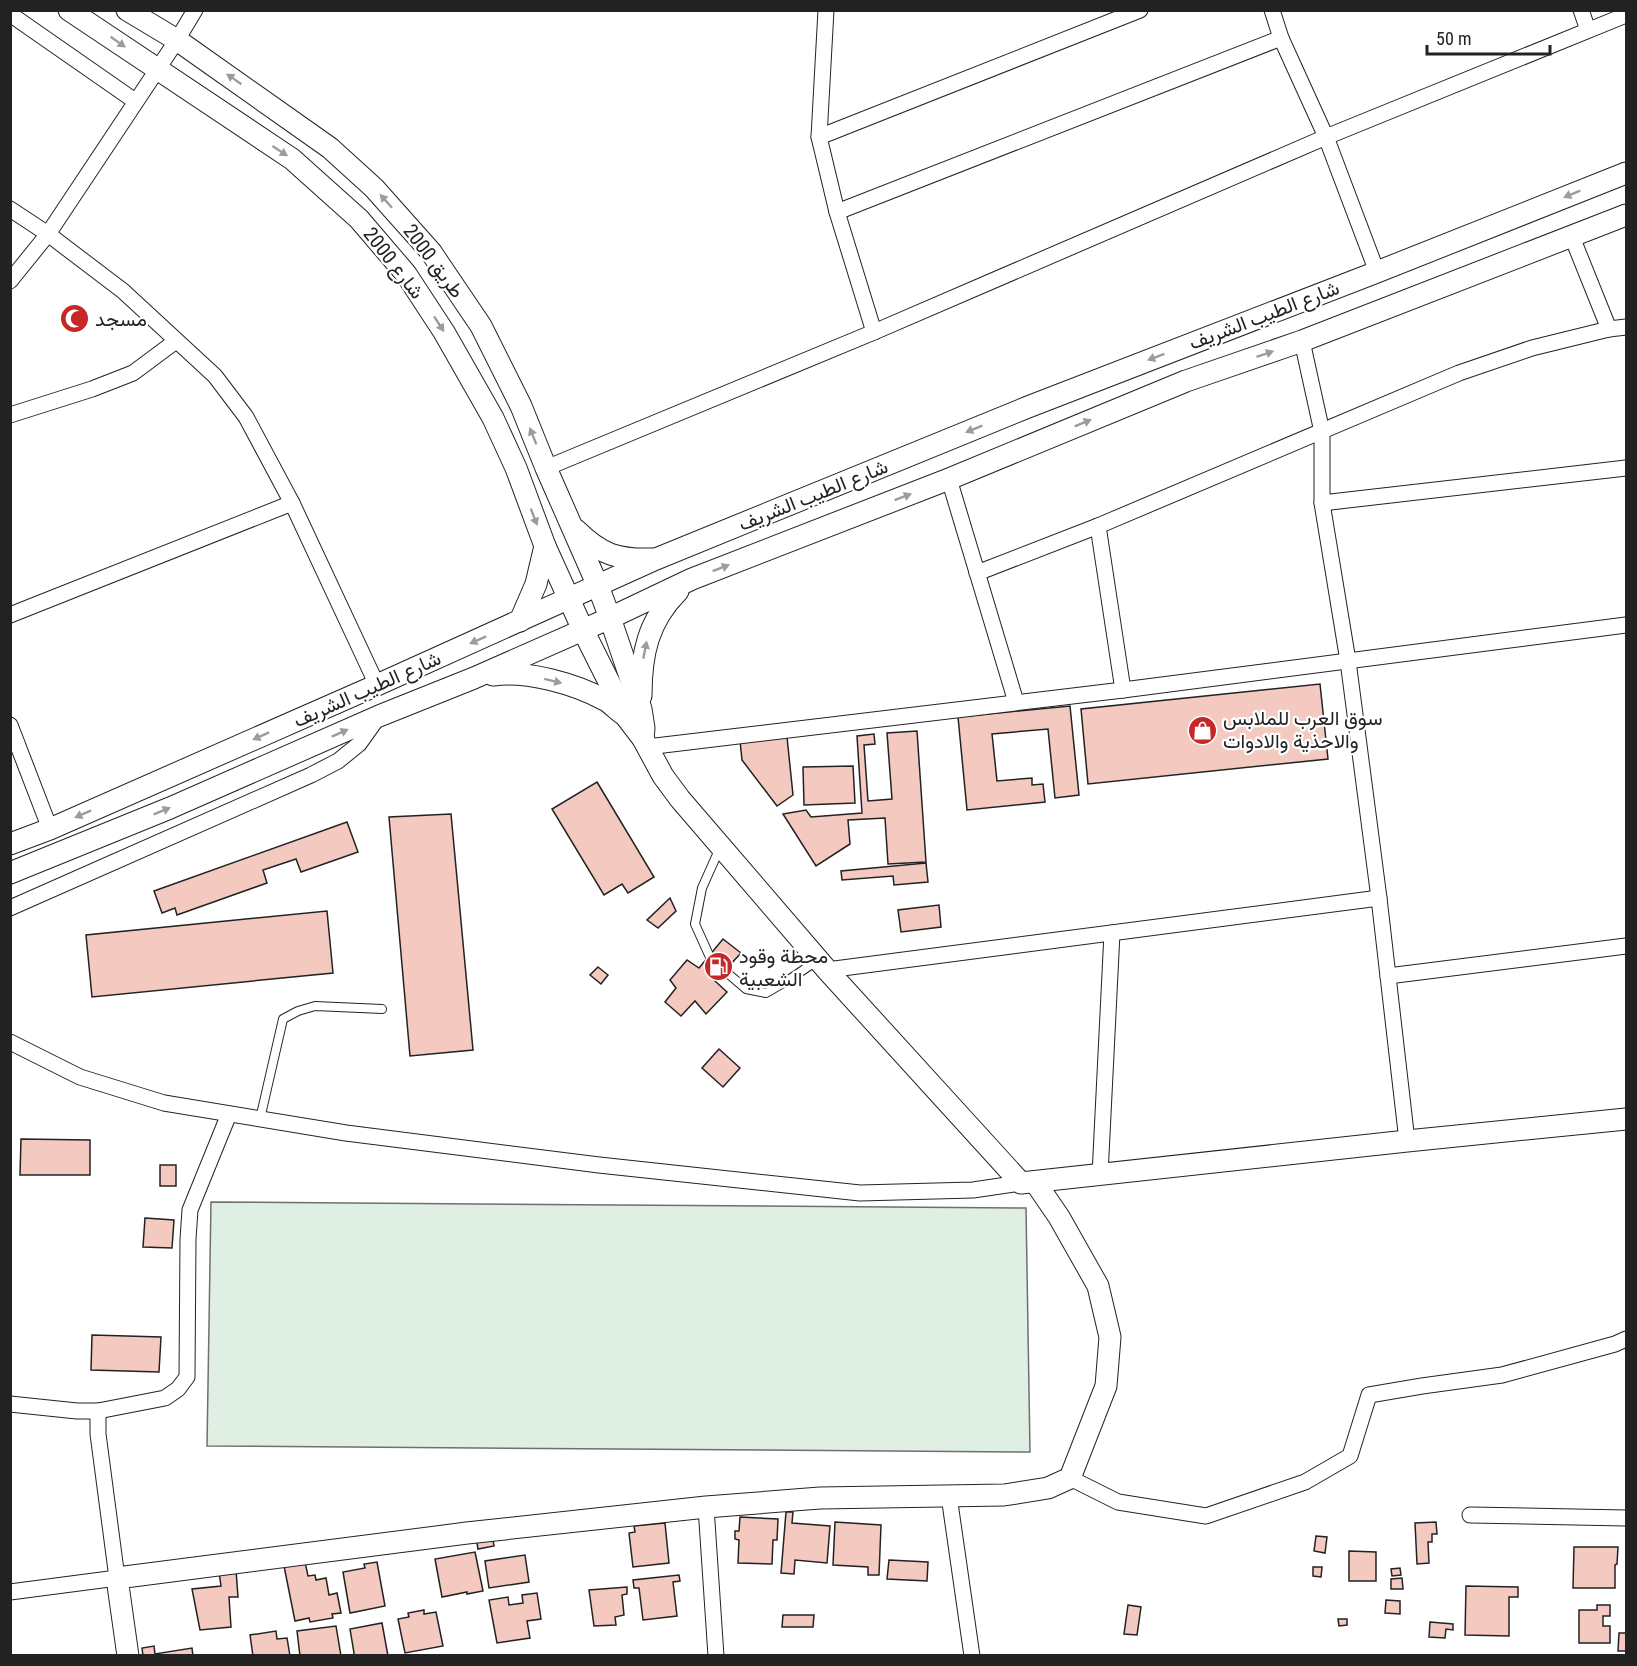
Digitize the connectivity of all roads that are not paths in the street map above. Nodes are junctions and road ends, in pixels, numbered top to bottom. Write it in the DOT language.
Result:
graph roads {
  1 [pos="69,10"];
  2 [pos="195,10"];
  3 [pos="826,10"];
  4 [pos="1140,10"];
  5 [pos="1272,10"];
  6 [pos="1581,10"];
  7 [pos="136,13"];
  8 [pos="10,14"];
  9 [pos="1626,15"];
  10 [pos="1588,30"];
  11 [pos="1281,38"];
  12 [pos="177,40"];
  13 [pos="157,70"];
  14 [pos="135,101"];
  15 [pos="819,137"];
  16 [pos="1326,137"];
  17 [pos="1626,173"];
  18 [pos="10,209"];
  19 [pos="837,212"];
  20 [pos="1626,215"];
  21 [pos="48,234"];
  22 [pos="1572,237"];
  23 [pos="1377,272"];
  24 [pos="10,281"];
  25 [pos="1626,327"];
  26 [pos="1609,329"];
  27 [pos="874,332"];
  28 [pos="176,341"];
  29 [pos="1302,341"];
  30 [pos="10,414"];
  31 [pos="1322,432"];
  32 [pos="546,468"];
  33 [pos="1626,468"];
  34 [pos="949,479"];
  35 [pos="292,503"];
  36 [pos="1322,503"];
  37 [pos="563,506"];
  38 [pos="1098,526"];
  39 [pos="545,546"];
  40 [pos="656,559"];
  41 [pos="977,573"];
  42 [pos="692,579"];
  43 [pos="598,586"];
  44 [pos="569,598"];
  45 [pos="11,613"];
  46 [pos="610,618"];
  47 [pos="520,621"];
  48 [pos="1626,625"];
  49 [pos="583,630"];
  50 [pos="1348,661"];
  51 [pos="474,678"];
  52 [pos="377,685"];
  53 [pos="1123,690"];
  54 [pos="1016,702"];
  55 [pos="634,713"];
  56 [pos="379,716"];
  57 [pos="10,725"];
  58 [pos="645,743"];
  59 [pos="50,829"];
  60 [pos="10,844"];
  61 [pos="721,846"];
  62 [pos="10,873"];
  63 [pos="1379,898"];
  64 [pos="10,908"];
  65 [pos="1112,933"];
  66 [pos="1626,946"];
  67 [pos="709,955"];
  68 [pos="822,965"];
  69 [pos="725,971"];
  70 [pos="1388,976"];
  71 [pos="382,1009"];
  72 [pos="10,1042"];
  73 [pos="229,1114"];
  74 [pos="260,1119"];
  75 [pos="1626,1119"];
  76 [pos="1407,1141"];
  77 [pos="1100,1175"];
  78 [pos="1028,1183"];
  79 [pos="1626,1339"];
  80 [pos="10,1404"];
  81 [pos="98,1410"];
  82 [pos="1070,1478"];
  83 [pos="949,1496"];
  84 [pos="706,1507"];
  85 [pos="1470,1515"];
  86 [pos="1626,1518"];
  87 [pos="117,1578"];
  88 [pos="10,1592"];
  89 [pos="128,1656"];
  90 [pos="716,1656"];
  91 [pos="972,1656"];
  1 -- 13 [label="street, شارع 2000, one-way"];
  2 -- 12 [label="street"];
  3 -- 15 [label="street"];
  4 -- 15 [label="street"];
  5 -- 11 [label="street"];
  6 -- 10 [label="street"];
  7 -- 12 [label="street, طريق 2000"];
  8 -- 14 [label="street"];
  9 -- 10 [label="street"];
  10 -- 16 [label="street"];
  11 -- 16 [label="street"];
  11 -- 19 [label="street"];
  12 -- 13 [label="street"];
  32 -- 12 [label="street, طريق 2000, one-way"];
  13 -- 14 [label="street"];
  13 -- 39 [label="street, شارع 2000, one-way"];
  14 -- 21 [label="street"];
  15 -- 19 [label="street"];
  16 -- 23 [label="street"];
  16 -- 27 [label="street"];
  17 -- 23 [label="street, شارع الطيب الشريف, one-way"];
  18 -- 21 [label="street"];
  19 -- 27 [label="street"];
  20 -- 22 [label="street, شارع الطيب الشريف"];
  21 -- 24 [label="street"];
  21 -- 28 [label="street"];
  22 -- 26 [label="street"];
  22 -- 29 [label="street, شارع الطيب الشريف"];
  23 -- 40 [label="street, شارع الطيب الشريف, one-way"];
  25 -- 26 [label="street"];
  26 -- 31 [label="street"];
  27 -- 32 [label="street"];
  28 -- 30 [label="street"];
  28 -- 35 [label="street"];
  29 -- 31 [label="street"];
  34 -- 29 [label="street, شارع الطيب الشريف, one-way"];
  31 -- 36 [label="street"];
  31 -- 38 [label="street"];
  32 -- 37 [label="street, طريق 2000"];
  33 -- 36 [label="street"];
  34 -- 41 [label="street"];
  42 -- 34 [label="street, شارع الطيب الشريف, one-way"];
  35 -- 45 [label="street"];
  35 -- 52 [label="street"];
  36 -- 50 [label="street"];
  37 -- 40 [label="street"];
  37 -- 43 [label="street, طريق 2000"];
  38 -- 41 [label="street"];
  38 -- 53 [label="street"];
  39 -- 44 [label="street, شارع 2000"];
  39 -- 47 [label="street"];
  40 -- 43 [label="street, شارع الطيب الشريف"];
  41 -- 54 [label="street"];
  42 -- 46 [label="street, شارع الطيب الشريف"];
  55 -- 42 [label="street, one-way"];
  43 -- 44 [label="street, شارع الطيب الشريف"];
  43 -- 46 [label="street, طريق 2000"];
  44 -- 47 [label="street, شارع الطيب الشريف"];
  44 -- 49 [label="street, شارع 2000"];
  46 -- 49 [label="street, شارع الطيب الشريف"];
  46 -- 55 [label="street, طريق 2000"];
  47 -- 52 [label="street, شارع الطيب الشريف, one-way"];
  48 -- 50 [label="street"];
  49 -- 51 [label="street, شارع الطيب الشريف"];
  49 -- 55 [label="street, شارع 2000"];
  50 -- 53 [label="street"];
  50 -- 63 [label="street"];
  51 -- 55 [label="street, one-way"];
  51 -- 56 [label="street, شارع الطيب الشريف"];
  52 -- 59 [label="street, شارع الطيب الشريف, one-way"];
  53 -- 54 [label="street"];
  54 -- 58 [label="street"];
  55 -- 58 [label="street"];
  62 -- 56 [label="street, شارع الطيب الشريف, one-way"];
  56 -- 64 [label="street"];
  57 -- 59 [label="street"];
  58 -- 61 [label="street"];
  59 -- 60 [label="street, شارع الطيب الشريف"];
  61 -- 67 [label="lane"];
  61 -- 68 [label="street"];
  63 -- 65 [label="street"];
  63 -- 70 [label="street"];
  65 -- 68 [label="street"];
  65 -- 77 [label="street"];
  66 -- 70 [label="street"];
  68 -- 69 [label="lane"];
  68 -- 78 [label="street"];
  70 -- 76 [label="street"];
  71 -- 74 [label="lane"];
  72 -- 73 [label="street"];
  73 -- 74 [label="street"];
  73 -- 81 [label="street"];
  74 -- 78 [label="street"];
  75 -- 76 [label="street"];
  76 -- 77 [label="street"];
  77 -- 78 [label="street"];
  78 -- 82 [label="street"];
  79 -- 82 [label="street"];
  80 -- 81 [label="street"];
  81 -- 87 [label="street"];
  82 -- 83 [label="street"];
  83 -- 84 [label="street"];
  83 -- 91 [label="street"];
  84 -- 87 [label="street"];
  84 -- 90 [label="street"];
  85 -- 86 [label="street"];
  87 -- 88 [label="street"];
  87 -- 89 [label="street"];
}
